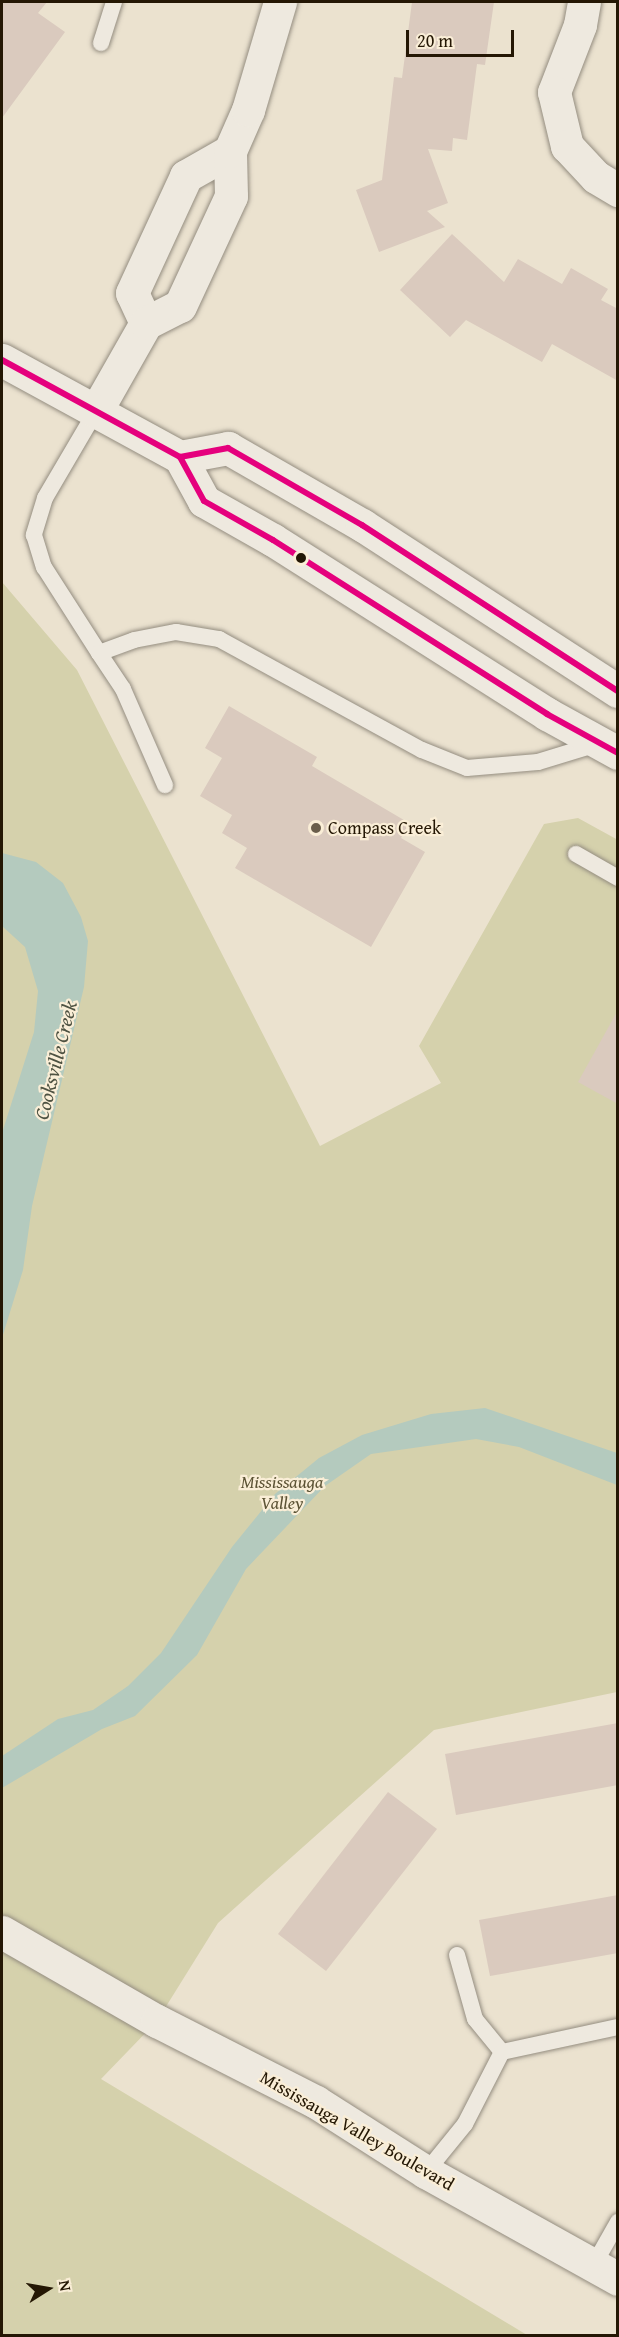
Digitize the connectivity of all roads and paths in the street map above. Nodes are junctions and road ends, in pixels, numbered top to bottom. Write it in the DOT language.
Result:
graph roads {
  1 [pos="114,2"];
  2 [pos="280,2"];
  3 [pos="584,2"];
  4 [pos="101,43"];
  5 [pos="230,151"];
  6 [pos="618,190"];
  7 [pos="146,323"];
  8 [pos="2,360"];
  9 [pos="96,411"];
  10 [pos="180,456"];
  11 [pos="99,653"];
  12 [pos="618,691"];
  13 [pos="609,748"];
  14 [pos="165,785"];
  15 [pos="576,854"];
  16 [pos="618,878"];
  17 [pos="2,1932"];
  18 [pos="457,1955"];
  19 [pos="618,2027"];
  20 [pos="502,2052"];
  21 [pos="426,2172"];
  22 [pos="618,2222"];
  23 [pos="605,2272"];
  1 -- 4 [label="lane"];
  2 -- 5 [label="street"];
  3 -- 6 [label="street"];
  5 -- 7 [label="street"];
  5 -- 7 [label="street"];
  7 -- 9 [label="street"];
  8 -- 9 [label="street"];
  9 -- 10 [label="street"];
  9 -- 11 [label="lane"];
  10 -- 12 [label="street"];
  10 -- 13 [label="street"];
  11 -- 13 [label="lane"];
  11 -- 14 [label="lane"];
  15 -- 16 [label="lane"];
  17 -- 21 [label="street, Mississauga Valley Boulevard"];
  18 -- 20 [label="lane"];
  19 -- 20 [label="lane"];
  20 -- 21 [label="lane"];
  21 -- 23 [label="street, Mississauga Valley Boulevard"];
  22 -- 23 [label="lane"];
}
